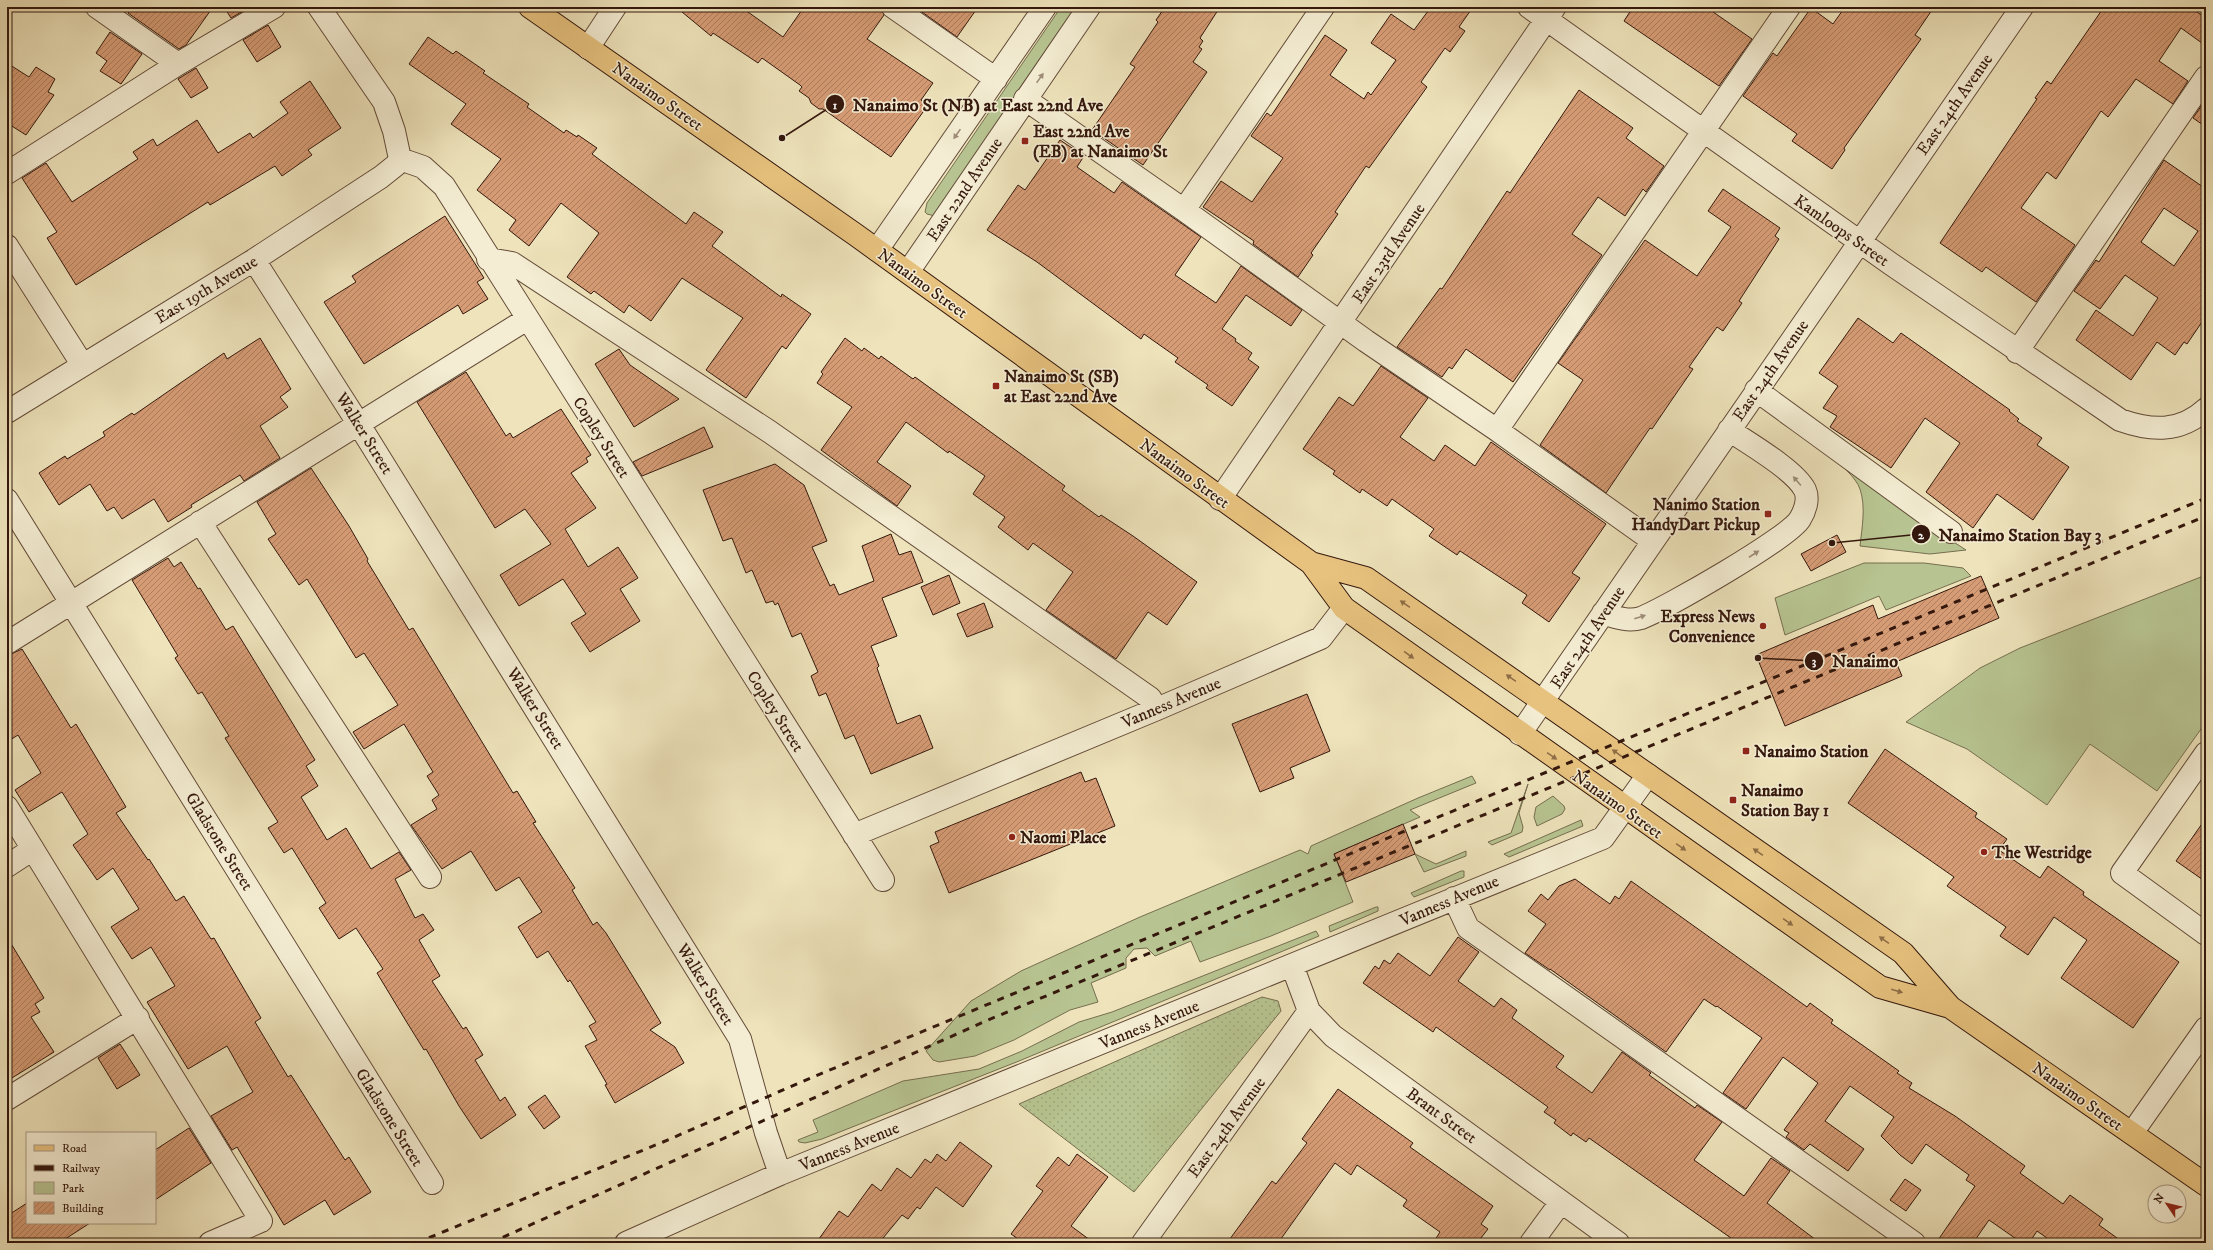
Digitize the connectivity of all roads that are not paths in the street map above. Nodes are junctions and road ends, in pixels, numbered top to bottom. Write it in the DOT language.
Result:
graph roads {
  1 [pos="97,7"];
  2 [pos="274,7"];
  3 [pos="319,7"];
  4 [pos="530,7"];
  5 [pos="615,7"];
  6 [pos="893,7"];
  7 [pos="1045,7"];
  8 [pos="1089,7"];
  9 [pos="1323,7"];
  10 [pos="1789,7"];
  11 [pos="2022,7"];
  12 [pos="1543,11"];
  13 [pos="588,48"];
  14 [pos="178,64"];
  15 [pos="2206,77"];
  16 [pos="996,79"];
  17 [pos="1025,99"];
  18 [pos="1703,132"];
  19 [pos="400,159"];
  20 [pos="7,173"];
  21 [pos="1184,210"];
  22 [pos="1859,242"];
  23 [pos="7,246"];
  24 [pos="877,250"];
  25 [pos="488,259"];
  26 [pos="254,260"];
  27 [pos="908,272"];
  28 [pos="527,319"];
  29 [pos="1341,323"];
  30 [pos="2017,352"];
  31 [pos="82,364"];
  32 [pos="1756,390"];
  33 [pos="2206,409"];
  34 [pos="7,412"];
  35 [pos="358,423"];
  36 [pos="1497,430"];
  37 [pos="1729,430"];
  38 [pos="1220,498"];
  39 [pos="7,500"];
  40 [pos="200,522"];
  41 [pos="1951,532"];
  42 [pos="1653,541"];
  43 [pos="1311,563"];
  44 [pos="72,602"];
  45 [pos="1344,608"];
  46 [pos="1603,614"];
  47 [pos="7,642"];
  48 [pos="1543,701"];
  49 [pos="1157,709"];
  50 [pos="1520,734"];
  51 [pos="2206,753"];
  52 [pos="1648,775"];
  53 [pos="7,807"];
  54 [pos="1624,808"];
  55 [pos="854,835"];
  56 [pos="33,849"];
  57 [pos="7,866"];
  58 [pos="430,877"];
  59 [pos="883,880"];
  60 [pos="1454,898"];
  61 [pos="2206,934"];
  62 [pos="1292,965"];
  63 [pos="1950,1007"];
  64 [pos="1309,1011"];
  65 [pos="138,1018"];
  66 [pos="2206,1028"];
  67 [pos="7,1099"];
  68 [pos="2132,1133"];
  69 [pos="780,1174"];
  70 [pos="432,1183"];
  71 [pos="2206,1185"];
  72 [pos="1561,1202"];
  73 [pos="210,1243"];
  74 [pos="626,1243"];
  75 [pos="1143,1243"];
  76 [pos="1531,1243"];
  77 [pos="1618,1243"];
  78 [pos="1914,1243"];
  1 -- 14 [label="street"];
  2 -- 14 [label="street"];
  3 -- 19 [label="street"];
  4 -- 13 [label="main road, Nanaimo Street"];
  5 -- 13 [label="street"];
  6 -- 16 [label="street"];
  7 -- 16 [label="street"];
  17 -- 8 [label="street, East 22nd Avenue, one-way"];
  9 -- 21 [label="street"];
  10 -- 18 [label="street"];
  11 -- 22 [label="street, East 24th Avenue"];
  12 -- 18 [label="street, Kamloops Street"];
  12 -- 29 [label="street, East 23rd Avenue"];
  13 -- 24 [label="main road, Nanaimo Street"];
  14 -- 20 [label="street"];
  15 -- 30 [label="street"];
  16 -- 24 [label="street, one-way"];
  17 -- 21 [label="street"];
  17 -- 27 [label="street, East 22nd Avenue"];
  18 -- 22 [label="street, Kamloops Street"];
  18 -- 36 [label="street"];
  19 -- 25 [label="street, Copley Street"];
  19 -- 26 [label="street, East 19th Avenue"];
  21 -- 29 [label="street"];
  22 -- 30 [label="street, Kamloops Street"];
  22 -- 32 [label="street, East 24th Avenue"];
  23 -- 31 [label="street"];
  24 -- 27 [label="main road, Nanaimo Street"];
  25 -- 28 [label="street, Copley Street"];
  25 -- 49 [label="street"];
  26 -- 31 [label="street, East 19th Avenue"];
  26 -- 35 [label="street, Walker Street"];
  27 -- 38 [label="main road, Nanaimo Street"];
  28 -- 35 [label="street"];
  28 -- 55 [label="street, Copley Street"];
  29 -- 36 [label="street"];
  29 -- 38 [label="street, East 23rd Avenue"];
  30 -- 33 [label="street, Kamloops Street"];
  31 -- 34 [label="street, East 19th Avenue"];
  32 -- 37 [label="street, East 24th Avenue"];
  32 -- 41 [label="street"];
  35 -- 40 [label="street"];
  35 -- 69 [label="street, Walker Street"];
  36 -- 42 [label="street"];
  37 -- 42 [label="street, East 24th Avenue"];
  46 -- 37 [label="street, one-way"];
  38 -- 43 [label="main road, Nanaimo Street"];
  39 -- 44 [label="street, Gladstone Street"];
  40 -- 44 [label="street"];
  40 -- 58 [label="street"];
  42 -- 46 [label="street, East 24th Avenue"];
  43 -- 45 [label="main road, Nanaimo Street"];
  48 -- 43 [label="main road, Nanaimo Street, one-way"];
  44 -- 47 [label="street"];
  44 -- 70 [label="street, Gladstone Street"];
  45 -- 49 [label="street, Vanness Avenue"];
  45 -- 50 [label="main road, Nanaimo Street, one-way"];
  46 -- 48 [label="street, East 24th Avenue"];
  48 -- 50 [label="street, East 24th Avenue"];
  52 -- 48 [label="main road, Nanaimo Street, one-way"];
  49 -- 55 [label="street, Vanness Avenue"];
  50 -- 54 [label="main road, Nanaimo Street, one-way"];
  51 -- 61 [label="street"];
  52 -- 54 [label="street, Vanness Avenue"];
  63 -- 52 [label="main road, Nanaimo Street, one-way"];
  53 -- 56 [label="street"];
  54 -- 60 [label="street, Vanness Avenue"];
  54 -- 63 [label="main road, Nanaimo Street, one-way"];
  55 -- 59 [label="street, Copley Street"];
  56 -- 57 [label="street"];
  56 -- 65 [label="street"];
  60 -- 62 [label="street, Vanness Avenue"];
  60 -- 78 [label="street"];
  62 -- 64 [label="street, Brant Street"];
  62 -- 69 [label="street, Vanness Avenue"];
  63 -- 68 [label="main road, Nanaimo Street"];
  64 -- 72 [label="street, Brant Street"];
  64 -- 75 [label="street, East 24th Avenue"];
  65 -- 67 [label="street"];
  65 -- 73 [label="street"];
  66 -- 68 [label="street"];
  68 -- 71 [label="main road, Nanaimo Street"];
  69 -- 74 [label="street, Vanness Avenue"];
  72 -- 76 [label="street"];
  72 -- 77 [label="street, Brant Street"];
}
